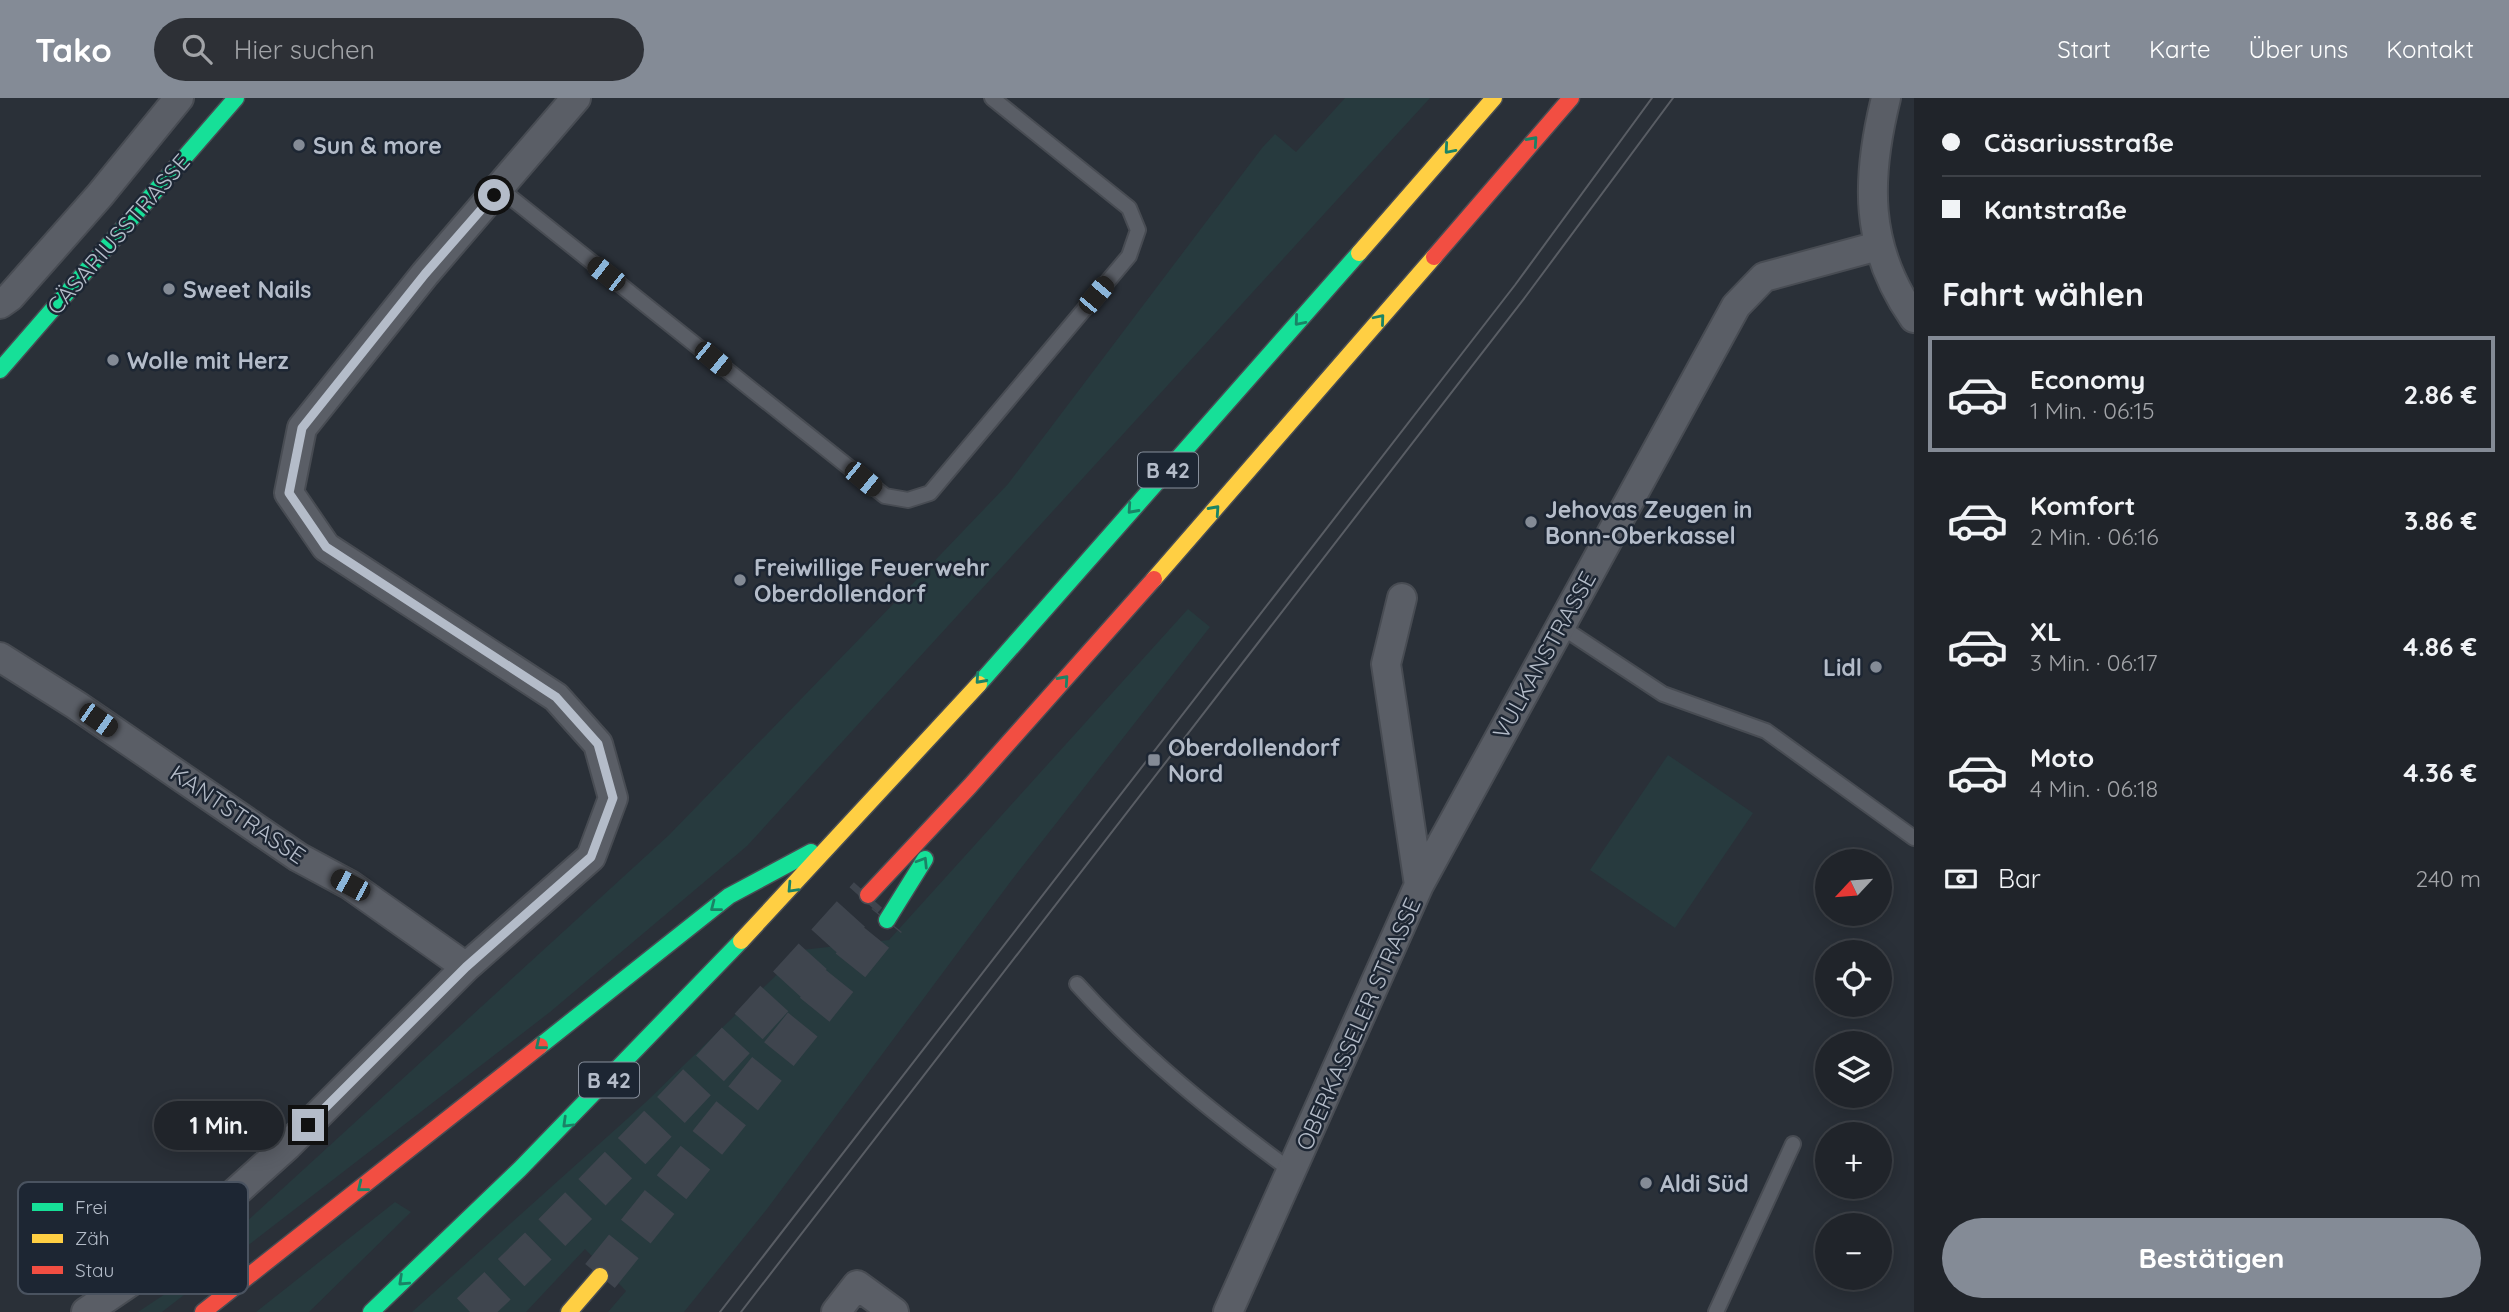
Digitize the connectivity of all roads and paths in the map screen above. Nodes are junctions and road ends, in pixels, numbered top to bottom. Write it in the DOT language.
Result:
graph roads {
  1 [pos="179,98"];
  2 [pos="236,98"];
  3 [pos="576,98"];
  4 [pos="992,98"];
  5 [pos="1494,98"];
  6 [pos="1571,98"];
  7 [pos="1886,98"];
  8 [pos="499,188"];
  9 [pos="1878,246"];
  10 [pos="0,303"];
  11 [pos="1914,318"];
  12 [pos="0,370"];
  13 [pos="1402,598"];
  14 [pos="1560,626"];
  15 [pos="0,657"];
  16 [pos="970,786"];
  17 [pos="838,837"];
  18 [pos="1914,838"];
  19 [pos="1419,885"];
  20 [pos="869,895"];
  21 [pos="887,919"];
  22 [pos="466,967"];
  23 [pos="1077,984"];
  24 [pos="1793,1144"];
  25 [pos="1293,1172"];
  26 [pos="247,1182"];
  27 [pos="248,1276"];
  28 [pos="600,1276"];
  29 [pos="112,1294"];
  30 [pos="226,1294"];
  31 [pos="86,1312"];
  32 [pos="203,1312"];
  33 [pos="371,1312"];
  34 [pos="569,1312"];
  35 [pos="836,1312"];
  36 [pos="894,1312"];
  37 [pos="1228,1312"];
  38 [pos="1716,1312"];
  1 -- 10 [label="street"];
  2 -- 12 [label="main road, CÄSARIUSSTRASSE"];
  3 -- 8 [label="street"];
  4 -- 8 [label="lane"];
  5 -- 17 [label="main road, B 42, one-way"];
  16 -- 6 [label="main road, B 42, one-way"];
  7 -- 9 [label="street"];
  8 -- 22 [label="street"];
  9 -- 11 [label="street"];
  9 -- 14 [label="street, VULKANSTRASSE"];
  13 -- 19 [label="street, OBERKASSELER STRASSE"];
  14 -- 18 [label="lane"];
  14 -- 19 [label="street, VULKANSTRASSE"];
  15 -- 22 [label="street, KANTSTRASSE"];
  16 -- 20 [label="main road, B 42"];
  21 -- 16 [label="main road, B 42, one-way"];
  17 -- 27 [label="main road, B 42, one-way"];
  17 -- 33 [label="main road, B 42, one-way"];
  19 -- 25 [label="street, OBERKASSELER STRASSE"];
  22 -- 26 [label="street"];
  23 -- 25 [label="lane"];
  24 -- 38 [label="lane"];
  25 -- 37 [label="street, OBERKASSELER STRASSE"];
  28 -- 34 [label="main road"];
  29 -- 31 [label="street"];
  30 -- 32 [label="main road, B 42, one-way"];
  35 -- 36 [label="street"];
}
